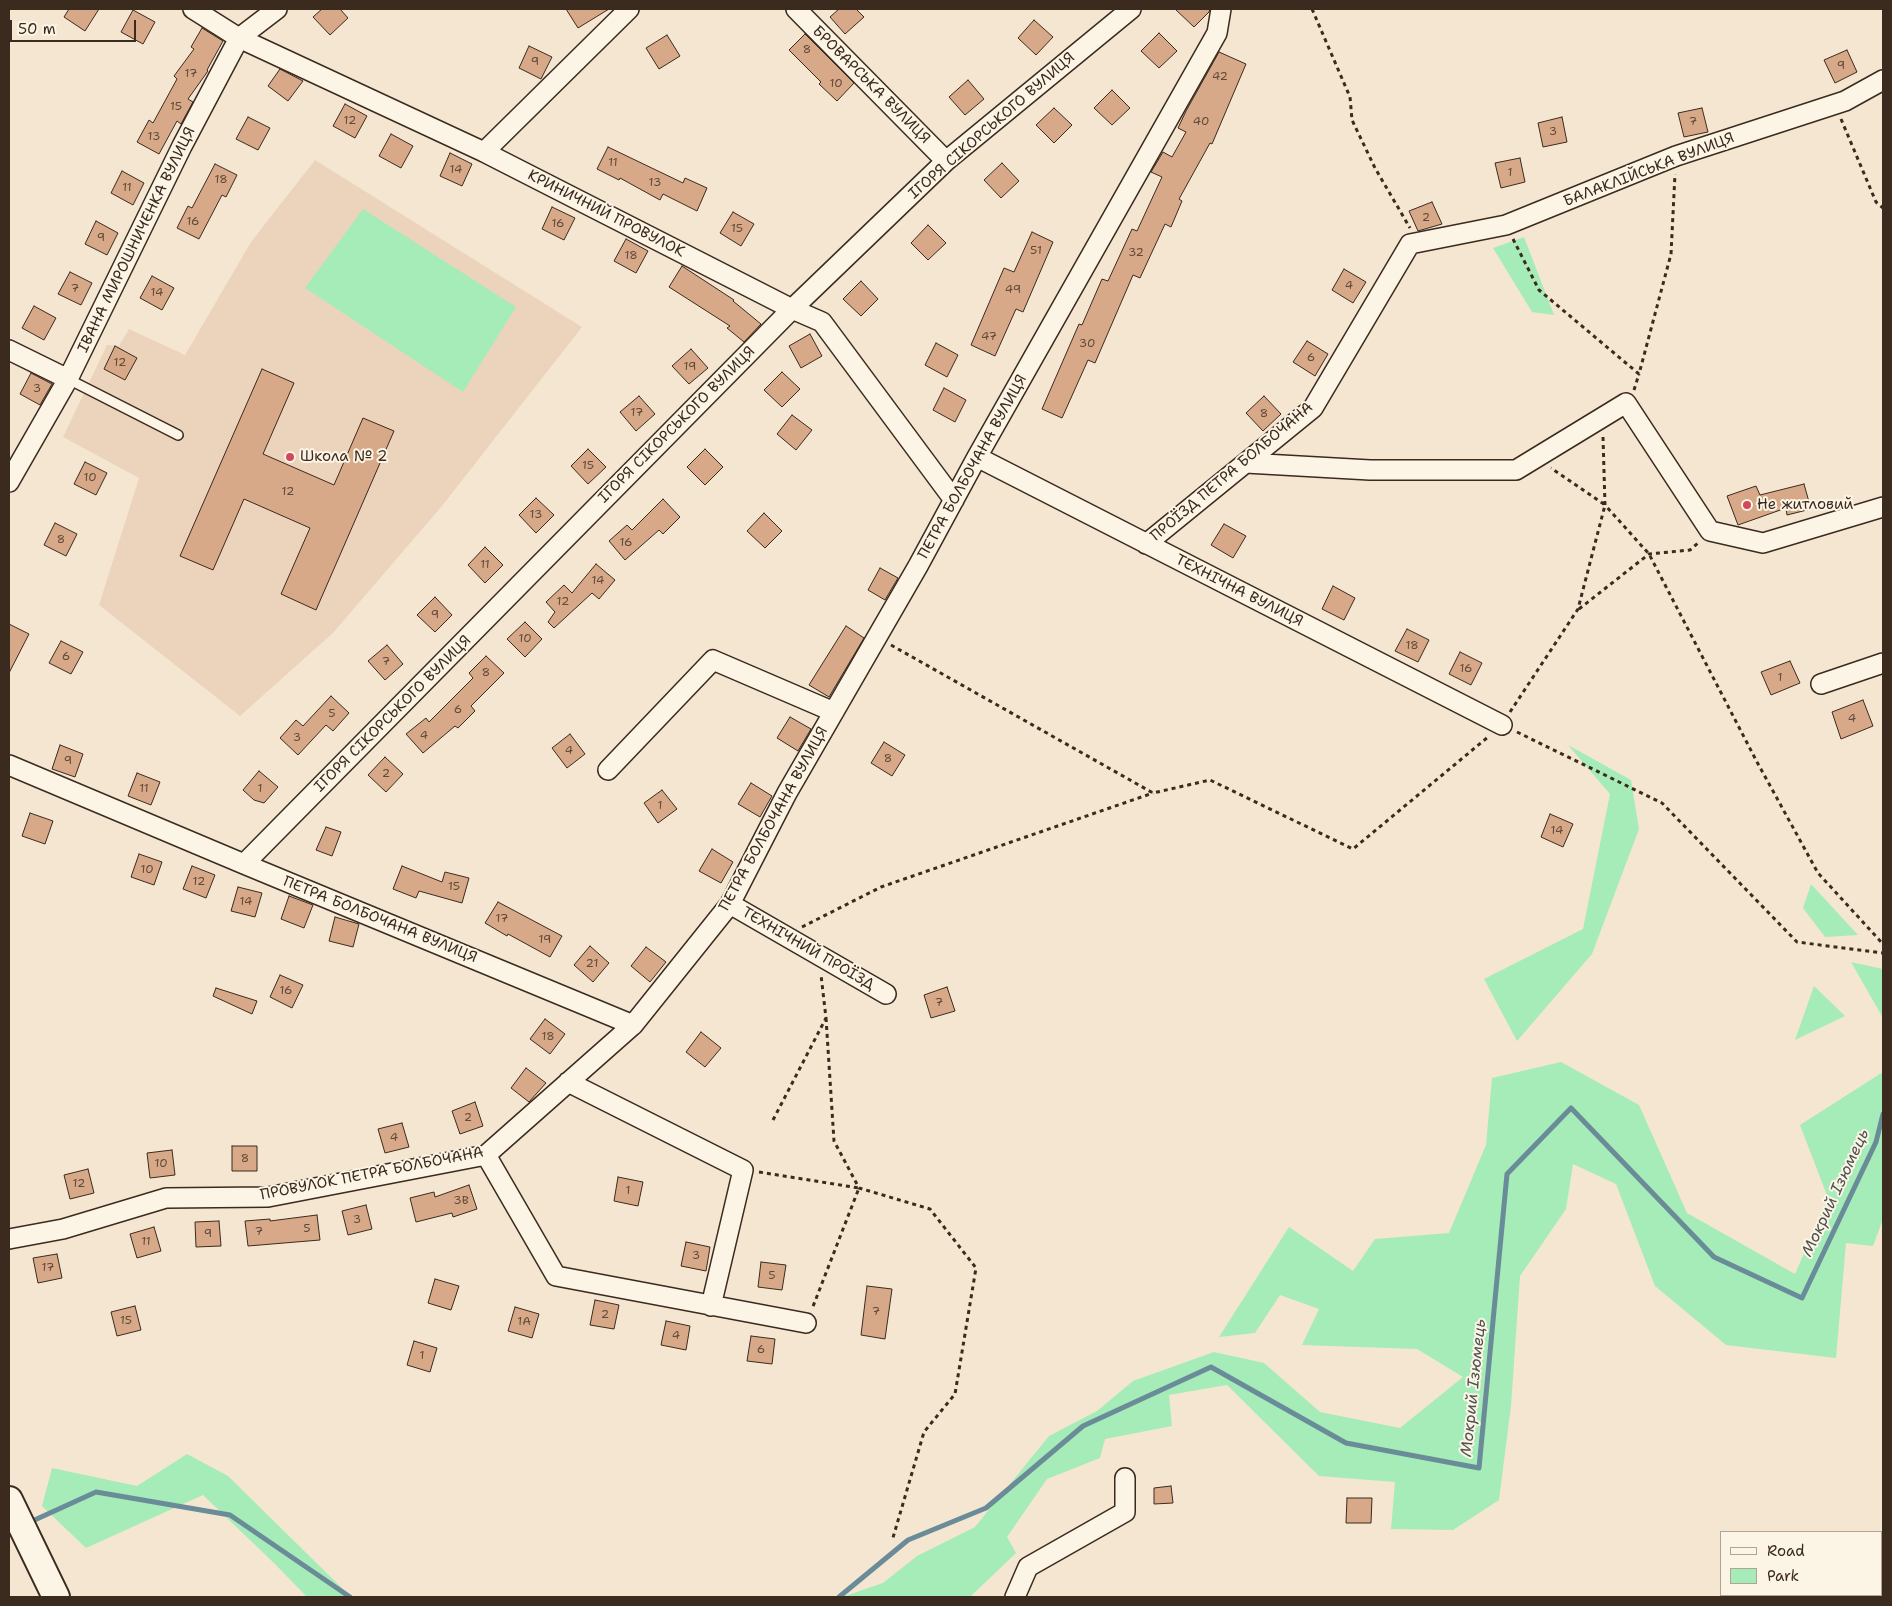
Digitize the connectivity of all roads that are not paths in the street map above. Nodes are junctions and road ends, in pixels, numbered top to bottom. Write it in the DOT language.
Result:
graph roads {
  1 [pos="193,9"];
  2 [pos="277,9"];
  3 [pos="629,9"];
  4 [pos="796,9"];
  5 [pos="1131,9"];
  6 [pos="1221,9"];
  7 [pos="239,38"];
  8 [pos="1883,80"];
  9 [pos="484,152"];
  10 [pos="946,161"];
  11 [pos="1414,243"];
  12 [pos="792,309"];
  13 [pos="9,350"];
  14 [pos="68,379"];
  15 [pos="178,435"];
  16 [pos="976,457"];
  17 [pos="1246,463"];
  18 [pos="9,482"];
  19 [pos="954,500"];
  20 [pos="1883,507"];
  21 [pos="1146,544"];
  22 [pos="1883,663"];
  23 [pos="1821,684"];
  24 [pos="834,712"];
  25 [pos="1502,725"];
  26 [pos="9,765"];
  27 [pos="608,770"];
  28 [pos="244,864"];
  29 [pos="730,904"];
  30 [pos="886,994"];
  31 [pos="633,1025"];
  32 [pos="568,1082"];
  33 [pos="486,1155"];
  34 [pos="9,1239"];
  35 [pos="711,1306"];
  36 [pos="806,1323"];
  37 [pos="1125,1478"];
  38 [pos="9,1500"];
  39 [pos="56,1597"];
  40 [pos="1015,1597"];
  1 -- 7 [label="street, КРИНИЧНИЙ ПРОВУЛОК"];
  2 -- 7 [label="street, ІВАНА МИРОШНИЧЕНКА ВУЛИЦЯ"];
  3 -- 9 [label="street"];
  4 -- 10 [label="street, БРОВАРСЬКА ВУЛИЦЯ"];
  5 -- 10 [label="street, ІГОРЯ СІКОРСЬКОГО ВУЛИЦЯ"];
  6 -- 16 [label="street, ПЕТРА БОЛБОЧАНА ВУЛИЦЯ"];
  7 -- 9 [label="street, КРИНИЧНИЙ ПРОВУЛОК"];
  7 -- 14 [label="street, ІВАНА МИРОШНИЧЕНКА ВУЛИЦЯ"];
  8 -- 11 [label="street, БАЛАКЛІЙСЬКА ВУЛИЦЯ"];
  9 -- 12 [label="street, КРИНИЧНИЙ ПРОВУЛОК"];
  10 -- 12 [label="street, ІГОРЯ СІКОРСЬКОГО ВУЛИЦЯ"];
  11 -- 17 [label="street, ПРОЇЗД ПЕТРА БОЛБОЧАНА"];
  12 -- 19 [label="street, КРИНИЧНИЙ ПРОВУЛОК"];
  12 -- 28 [label="street, ІГОРЯ СІКОРСЬКОГО ВУЛИЦЯ"];
  13 -- 14 [label="street"];
  14 -- 15 [label="lane"];
  14 -- 18 [label="street, ІВАНА МИРОШНИЧЕНКА ВУЛИЦЯ"];
  16 -- 19 [label="street, ПЕТРА БОЛБОЧАНА ВУЛИЦЯ"];
  16 -- 21 [label="street, ТЕХНІЧНА ВУЛИЦЯ"];
  17 -- 20 [label="street"];
  17 -- 21 [label="street, ПРОЇЗД ПЕТРА БОЛБОЧАНА"];
  19 -- 24 [label="street, ПЕТРА БОЛБОЧАНА ВУЛИЦЯ"];
  21 -- 25 [label="street, ТЕХНІЧНА ВУЛИЦЯ"];
  22 -- 23 [label="street"];
  24 -- 27 [label="street"];
  24 -- 29 [label="street, ПЕТРА БОЛБОЧАНА ВУЛИЦЯ"];
  26 -- 28 [label="street, ПЕТРА БОЛБОЧАНА ВУЛИЦЯ"];
  28 -- 31 [label="street, ПЕТРА БОЛБОЧАНА ВУЛИЦЯ"];
  29 -- 30 [label="street, ТЕХНІЧНИЙ ПРОЇЗД"];
  29 -- 31 [label="street, ПЕТРА БОЛБОЧАНА ВУЛИЦЯ"];
  31 -- 32 [label="street, ПРОВУЛОК ПЕТРА БОЛБОЧАНА"];
  32 -- 33 [label="street, ПРОВУЛОК ПЕТРА БОЛБОЧАНА"];
  32 -- 35 [label="street"];
  33 -- 34 [label="street, ПРОВУЛОК ПЕТРА БОЛБОЧАНА"];
  33 -- 35 [label="street"];
  35 -- 36 [label="street"];
  37 -- 40 [label="street"];
  38 -- 39 [label="street"];
}
